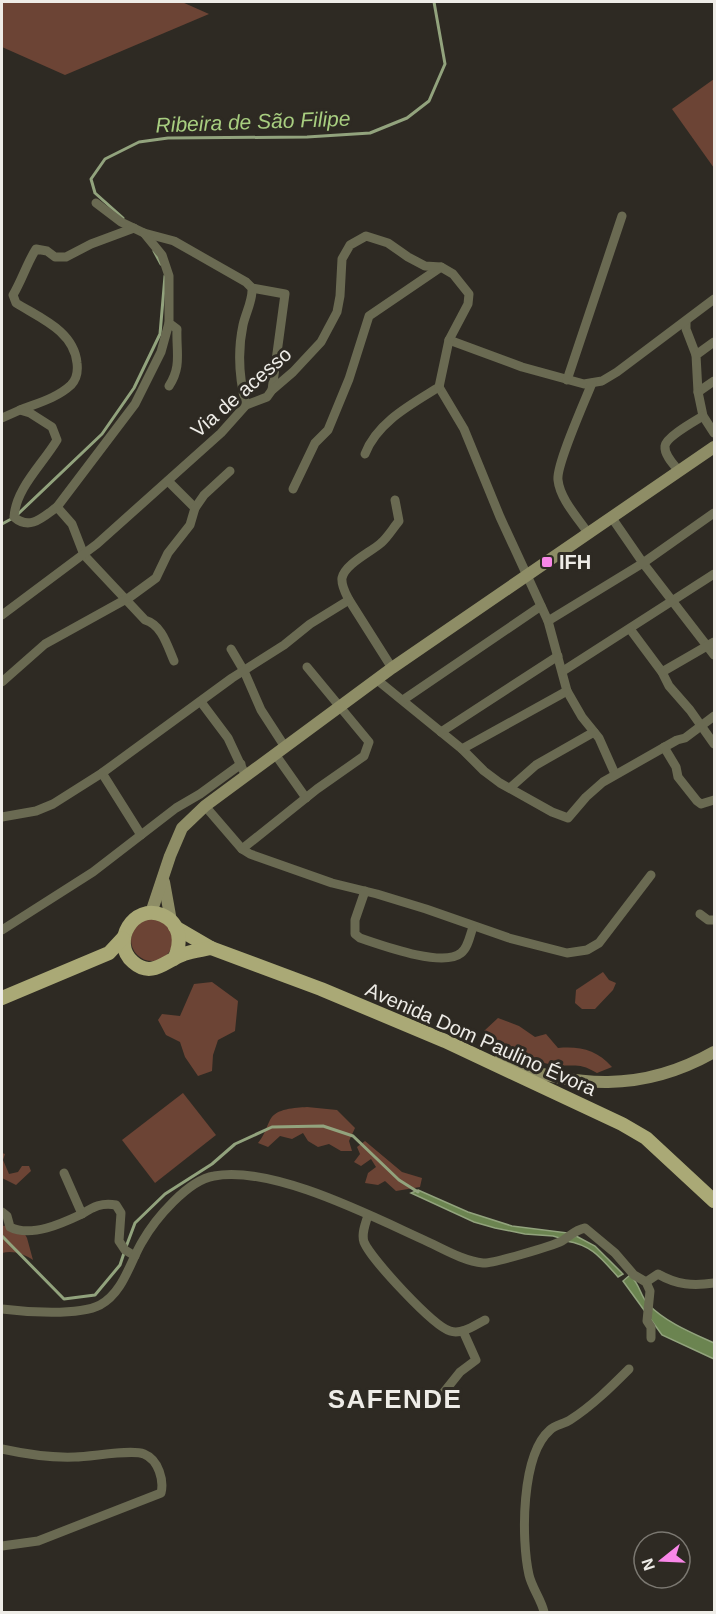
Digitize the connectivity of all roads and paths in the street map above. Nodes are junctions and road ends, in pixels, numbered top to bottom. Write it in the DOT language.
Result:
graph roads {
  1 [pos="96,203"];
  2 [pos="622,216"];
  3 [pos="134,228"];
  4 [pos="144,233"];
  5 [pos="441,267"];
  6 [pos="252,288"];
  7 [pos="714,299"];
  8 [pos="686,321"];
  9 [pos="169,323"];
  10 [pos="448,339"];
  11 [pos="714,342"];
  12 [pos="696,355"];
  13 [pos="567,380"];
  14 [pos="714,381"];
  15 [pos="592,383"];
  16 [pos="169,386"];
  17 [pos="439,387"];
  18 [pos="272,390"];
  19 [pos="698,392"];
  20 [pos="246,405"];
  21 [pos="20,410"];
  22 [pos="703,416"];
  23 [pos="2,418"];
  24 [pos="714,433"];
  25 [pos="714,447"];
  26 [pos="365,454"];
  27 [pos="230,471"];
  28 [pos="678,471"];
  29 [pos="168,481"];
  30 [pos="293,489"];
  31 [pos="395,500"];
  32 [pos="57,507"];
  33 [pos="195,508"];
  34 [pos="714,513"];
  35 [pos="612,518"];
  36 [pos="588,533"];
  37 [pos="84,555"];
  38 [pos="643,563"];
  39 [pos="714,574"];
  40 [pos="526,577"];
  41 [pos="125,600"];
  42 [pos="349,600"];
  43 [pos="673,602"];
  44 [pos="541,606"];
  45 [pos="2,615"];
  46 [pos="548,621"];
  47 [pos="630,628"];
  48 [pos="711,645"];
  49 [pos="231,650"];
  50 [pos="714,655"];
  51 [pos="558,656"];
  52 [pos="174,661"];
  53 [pos="307,667"];
  54 [pos="392,668"];
  55 [pos="244,671"];
  56 [pos="563,671"];
  57 [pos="662,672"];
  58 [pos="376,679"];
  59 [pos="2,682"];
  60 [pos="567,691"];
  61 [pos="403,700"];
  62 [pos="201,702"];
  63 [pos="341,706"];
  64 [pos="714,716"];
  65 [pos="700,726"];
  66 [pos="441,732"];
  67 [pos="594,732"];
  68 [pos="714,744"];
  69 [pos="664,747"];
  70 [pos="462,749"];
  71 [pos="280,750"];
  72 [pos="243,769"];
  73 [pos="102,773"];
  74 [pos="615,774"];
  75 [pos="510,788"];
  76 [pos="306,798"];
  77 [pos="714,800"];
  78 [pos="205,806"];
  79 [pos="2,818"];
  80 [pos="141,835"];
  81 [pos="242,849"];
  82 [pos="651,875"];
  83 [pos="163,881"];
  84 [pos="365,891"];
  85 [pos="151,913"];
  86 [pos="700,914"];
  87 [pos="714,920"];
  88 [pos="173,924"];
  89 [pos="473,927"];
  90 [pos="2,930"];
  91 [pos="123,938"];
  92 [pos="211,948"];
  93 [pos="109,953"];
  94 [pos="127,955"];
  95 [pos="174,959"];
  96 [pos="2,998"];
  97 [pos="445,1041"];
  98 [pos="714,1053"];
  99 [pos="64,1173"];
  100 [pos="714,1201"];
  101 [pos="2,1212"];
  102 [pos="82,1214"];
  103 [pos="368,1215"];
  104 [pos="135,1256"];
  105 [pos="714,1283"];
  106 [pos="648,1286"];
  107 [pos="2,1309"];
  108 [pos="485,1320"];
  109 [pos="463,1331"];
  110 [pos="651,1338"];
  111 [pos="629,1370"];
  112 [pos="444,1392"];
  113 [pos="2,1449"];
  114 [pos="2,1546"];
  115 [pos="544,1612"];
  1 -- 3 [label="street"];
  2 -- 13 [label="street"];
  3 -- 4 [label="street"];
  3 -- 21 [label="street"];
  4 -- 6 [label="street"];
  4 -- 9 [label="street"];
  5 -- 10 [label="street, Via de acesso"];
  5 -- 18 [label="street, Via de acesso"];
  5 -- 30 [label="street"];
  6 -- 18 [label="street"];
  6 -- 20 [label="street"];
  7 -- 8 [label="street"];
  8 -- 12 [label="street"];
  8 -- 15 [label="street"];
  9 -- 16 [label="street"];
  9 -- 32 [label="street"];
  10 -- 13 [label="street"];
  10 -- 17 [label="street, Via de acesso"];
  11 -- 12 [label="street"];
  12 -- 19 [label="street"];
  13 -- 15 [label="street"];
  14 -- 19 [label="street"];
  15 -- 36 [label="street"];
  17 -- 26 [label="street"];
  17 -- 40 [label="street"];
  18 -- 20 [label="street, Via de acesso"];
  19 -- 22 [label="street"];
  20 -- 29 [label="street, Via de acesso"];
  21 -- 23 [label="street"];
  21 -- 32 [label="street"];
  22 -- 24 [label="street"];
  22 -- 28 [label="street"];
  25 -- 28 [label="street"];
  27 -- 33 [label="street"];
  28 -- 35 [label="street"];
  29 -- 33 [label="street"];
  29 -- 37 [label="street, Via de acesso"];
  31 -- 42 [label="street"];
  32 -- 37 [label="street"];
  33 -- 41 [label="street"];
  34 -- 38 [label="street"];
  35 -- 36 [label="street"];
  35 -- 38 [label="street"];
  36 -- 40 [label="street"];
  37 -- 41 [label="street"];
  37 -- 45 [label="street, Via de acesso"];
  38 -- 43 [label="street"];
  38 -- 46 [label="street"];
  39 -- 43 [label="street"];
  40 -- 44 [label="street"];
  40 -- 54 [label="street"];
  41 -- 52 [label="street"];
  41 -- 59 [label="street"];
  42 -- 54 [label="street"];
  42 -- 55 [label="street"];
  43 -- 47 [label="street"];
  43 -- 48 [label="street"];
  44 -- 46 [label="street"];
  44 -- 61 [label="street"];
  46 -- 51 [label="street"];
  47 -- 56 [label="street"];
  47 -- 57 [label="street"];
  48 -- 50 [label="street"];
  48 -- 57 [label="street"];
  49 -- 55 [label="street"];
  51 -- 56 [label="street"];
  51 -- 66 [label="street"];
  53 -- 63 [label="street"];
  54 -- 58 [label="street"];
  55 -- 62 [label="street"];
  55 -- 71 [label="street"];
  56 -- 60 [label="street"];
  57 -- 65 [label="street"];
  58 -- 61 [label="street"];
  58 -- 63 [label="street"];
  60 -- 67 [label="street"];
  60 -- 70 [label="street"];
  61 -- 66 [label="street"];
  62 -- 72 [label="street"];
  62 -- 73 [label="street"];
  63 -- 71 [label="street"];
  63 -- 76 [label="street"];
  64 -- 65 [label="street"];
  65 -- 68 [label="street"];
  65 -- 69 [label="street"];
  66 -- 70 [label="street"];
  67 -- 74 [label="street"];
  67 -- 75 [label="street"];
  69 -- 74 [label="street"];
  69 -- 77 [label="street"];
  70 -- 75 [label="street"];
  71 -- 72 [label="street"];
  71 -- 76 [label="street"];
  72 -- 78 [label="street"];
  72 -- 80 [label="street"];
  73 -- 79 [label="street"];
  73 -- 80 [label="street"];
  74 -- 75 [label="street"];
  76 -- 81 [label="street"];
  78 -- 81 [label="street"];
  78 -- 83 [label="street"];
  80 -- 90 [label="street"];
  81 -- 84 [label="street"];
  82 -- 89 [label="street"];
  83 -- 85 [label="street"];
  83 -- 88 [label="street"];
  84 -- 89 [label="street"];
  84 -- 89 [label="street"];
  85 -- 88 [label="main road"];
  85 -- 91 [label="main road"];
  86 -- 87 [label="street"];
  88 -- 92 [label="main road, Avenida Dom Paulino Évora"];
  88 -- 95 [label="main road"];
  91 -- 93 [label="main road"];
  91 -- 94 [label="main road"];
  92 -- 95 [label="main road"];
  92 -- 97 [label="main road, Avenida Dom Paulino Évora"];
  93 -- 94 [label="main road"];
  93 -- 96 [label="main road"];
  94 -- 95 [label="main road"];
  97 -- 98 [label="street"];
  97 -- 100 [label="main road, Avenida Dom Paulino Évora"];
  99 -- 102 [label="street"];
  101 -- 102 [label="street"];
  102 -- 104 [label="street"];
  103 -- 104 [label="street"];
  103 -- 106 [label="street"];
  103 -- 109 [label="street"];
  104 -- 107 [label="street"];
  105 -- 106 [label="street"];
  106 -- 110 [label="street"];
  108 -- 109 [label="street"];
  109 -- 112 [label="street"];
  111 -- 115 [label="street"];
  113 -- 114 [label="street"];
}
